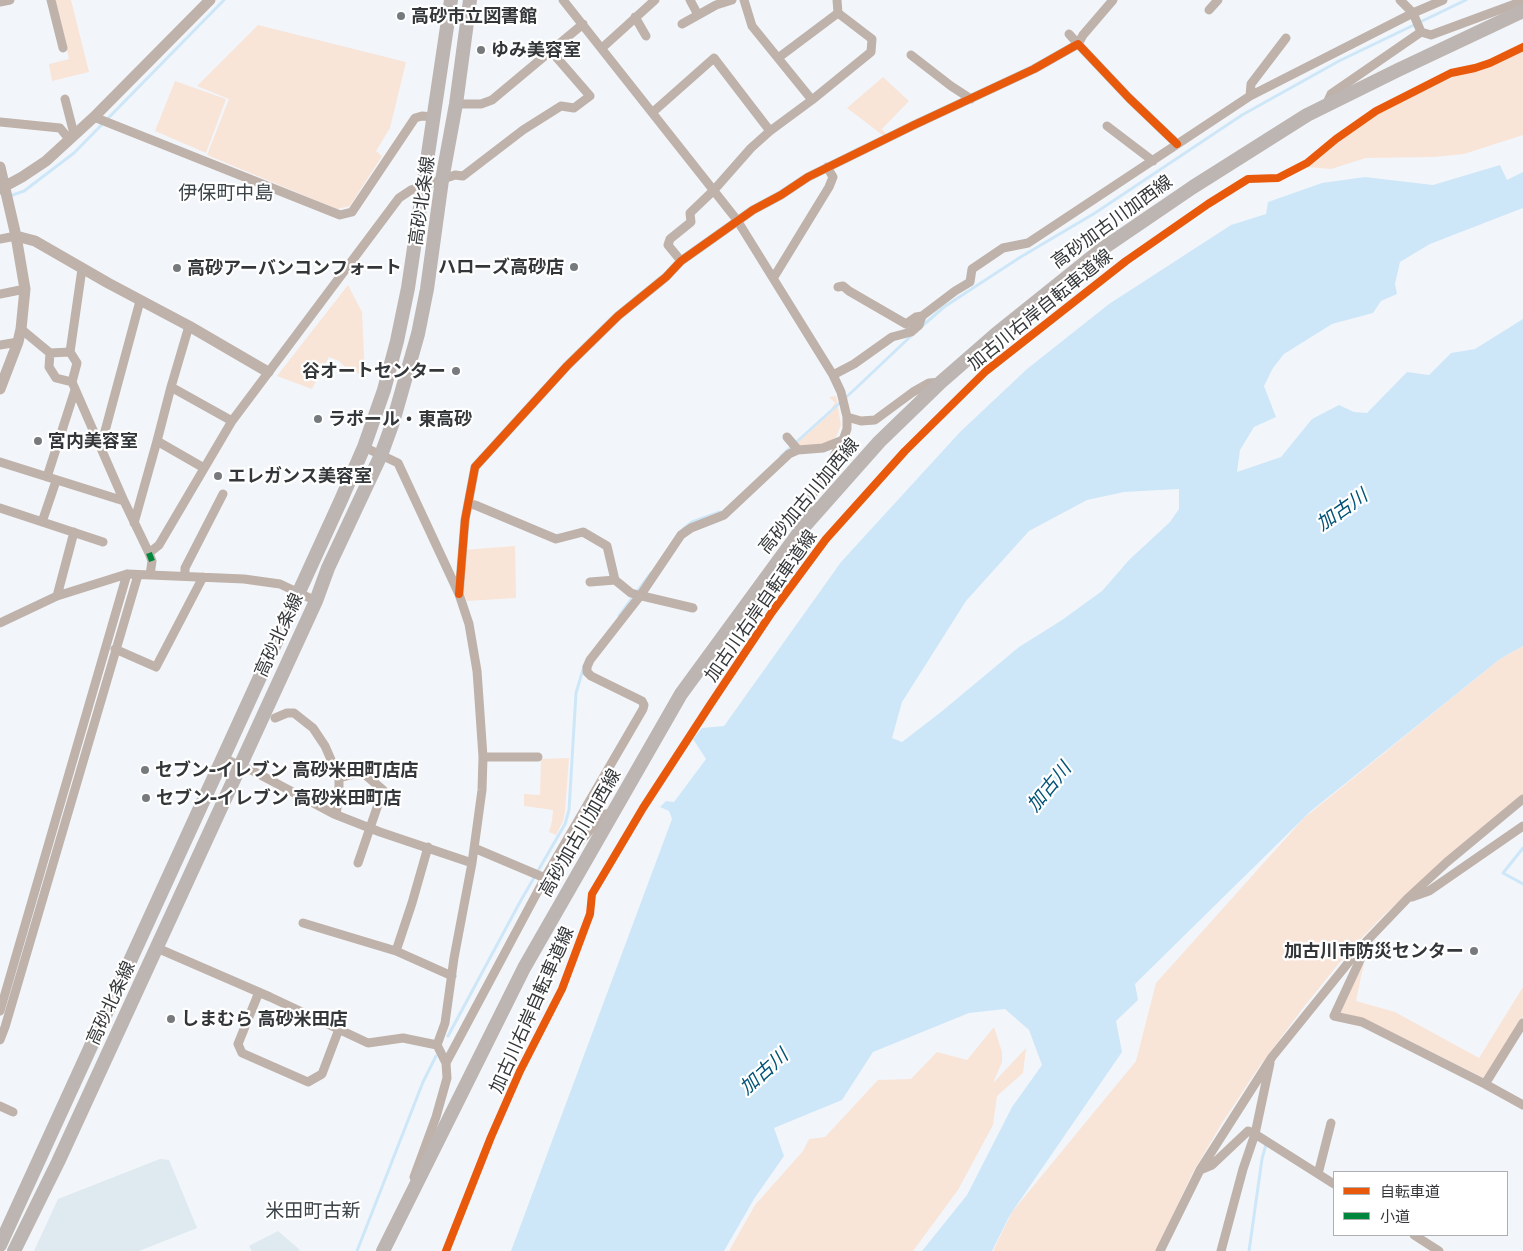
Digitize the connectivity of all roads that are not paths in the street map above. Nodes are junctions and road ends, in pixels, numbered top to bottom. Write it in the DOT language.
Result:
graph roads {
  1 [pos="10,0"];
  2 [pos="51,0"];
  3 [pos="210,0"];
  4 [pos="451,0"];
  5 [pos="470,0"];
  6 [pos="563,0"];
  7 [pos="655,0"];
  8 [pos="690,0"];
  9 [pos="732,0"];
  10 [pos="744,0"];
  11 [pos="837,0"];
  12 [pos="1113,0"];
  13 [pos="1218,0"];
  14 [pos="1400,0"];
  15 [pos="1443,0"];
  16 [pos="1523,1"];
  17 [pos="0,2"];
  18 [pos="1209,10"];
  19 [pos="1523,11"];
  20 [pos="838,13"];
  21 [pos="1413,13"];
  22 [pos="698,15"];
  23 [pos="636,18"];
  24 [pos="583,24"];
  25 [pos="682,24"];
  26 [pos="1420,32"];
  27 [pos="1069,34"];
  28 [pos="646,36"];
  29 [pos="1286,38"];
  30 [pos="1078,44"];
  31 [pos="63,48"];
  32 [pos="602,48"];
  33 [pos="551,51"];
  34 [pos="912,55"];
  35 [pos="778,58"];
  36 [pos="1250,96"];
  37 [pos="971,98"];
  38 [pos="65,99"];
  39 [pos="812,100"];
  40 [pos="456,104"];
  41 [pos="1326,106"];
  42 [pos="653,112"];
  43 [pos="94,117"];
  44 [pos="433,117"];
  45 [pos="0,122"];
  46 [pos="1107,126"];
  47 [pos="770,131"];
  48 [pos="71,136"];
  49 [pos="1177,144"];
  50 [pos="1153,161"];
  51 [pos="828,167"];
  52 [pos="0,168"];
  53 [pos="442,180"];
  54 [pos="422,187"];
  55 [pos="2,188"];
  56 [pos="714,190"];
  57 [pos="737,220"];
  58 [pos="16,236"];
  59 [pos="0,239"];
  60 [pos="681,261"];
  61 [pos="82,269"];
  62 [pos="774,277"];
  63 [pos="838,287"];
  64 [pos="25,289"];
  65 [pos="0,294"];
  66 [pos="140,300"];
  67 [pos="922,316"];
  68 [pos="906,324"];
  69 [pos="189,326"];
  70 [pos="21,329"];
  71 [pos="892,337"];
  72 [pos="18,342"];
  73 [pos="0,346"];
  74 [pos="70,352"];
  75 [pos="50,353"];
  76 [pos="268,372"];
  77 [pos="834,375"];
  78 [pos="941,382"];
  79 [pos="73,386"];
  80 [pos="170,388"];
  81 [pos="0,389"];
  82 [pos="847,417"];
  83 [pos="232,422"];
  84 [pos="843,440"];
  85 [pos="157,441"];
  86 [pos="101,446"];
  87 [pos="364,447"];
  88 [pos="381,455"];
  89 [pos="0,462"];
  90 [pos="204,468"];
  91 [pos="47,477"];
  92 [pos="56,481"];
  93 [pos="223,494"];
  94 [pos="124,502"];
  95 [pos="468,504"];
  96 [pos="0,508"];
  97 [pos="42,522"];
  98 [pos="134,523"];
  99 [pos="800,530"];
  100 [pos="74,532"];
  101 [pos="103,542"];
  102 [pos="149,552"];
  103 [pos="127,574"];
  104 [pos="138,575"];
  105 [pos="150,575"];
  106 [pos="185,576"];
  107 [pos="203,577"];
  108 [pos="615,580"];
  109 [pos="590,582"];
  110 [pos="299,592"];
  111 [pos="460,594"];
  112 [pos="636,595"];
  113 [pos="57,596"];
  114 [pos="316,601"];
  115 [pos="693,608"];
  116 [pos="0,623"];
  117 [pos="115,649"];
  118 [pos="100,687"];
  119 [pos="275,718"];
  120 [pos="483,757"];
  121 [pos="538,757"];
  122 [pos="224,758"];
  123 [pos="239,766"];
  124 [pos="339,778"];
  125 [pos="72,783"];
  126 [pos="1523,800"];
  127 [pos="612,813"];
  128 [pos="336,814"];
  129 [pos="1523,826"];
  130 [pos="370,828"];
  131 [pos="428,847"];
  132 [pos="474,848"];
  133 [pos="358,862"];
  134 [pos="472,863"];
  135 [pos="544,878"];
  136 [pos="1407,899"];
  137 [pos="303,923"];
  138 [pos="1361,947"];
  139 [pos="157,948"];
  140 [pos="396,952"];
  141 [pos="452,976"];
  142 [pos="259,992"];
  143 [pos="2,994"];
  144 [pos="0,1011"];
  145 [pos="1523,1022"];
  146 [pos="339,1029"];
  147 [pos="0,1040"];
  148 [pos="437,1045"];
  149 [pos="1272,1057"];
  150 [pos="446,1063"];
  151 [pos="1486,1084"];
  152 [pos="1523,1105"];
  153 [pos="0,1106"];
  154 [pos="13,1112"];
  155 [pos="1331,1123"];
  156 [pos="1255,1134"];
  157 [pos="1200,1170"];
  158 [pos="1318,1174"];
  159 [pos="1333,1183"];
  160 [pos="397,1222"];
  161 [pos="1416,1236"];
  162 [pos="0,1245"];
  163 [pos="14,1251"];
  164 [pos="383,1251"];
  165 [pos="1160,1251"];
  166 [pos="1221,1251"];
  167 [pos="1439,1251"];
  1 -- 17 [label="street"];
  2 -- 31 [label="street"];
  3 -- 43 [label="street"];
  4 -- 44 [label="main road, 高砂北条線"];
  5 -- 40 [label="main road, 高砂北条線"];
  6 -- 24 [label="street"];
  7 -- 23 [label="street"];
  8 -- 22 [label="street"];
  9 -- 22 [label="street"];
  10 -- 35 [label="street"];
  11 -- 20 [label="street"];
  12 -- 30 [label="street"];
  13 -- 18 [label="street"];
  14 -- 21 [label="street"];
  15 -- 21 [label="street"];
  16 -- 26 [label="street"];
  19 -- 41 [label="main road, 高砂加古川加西線"];
  20 -- 35 [label="street"];
  20 -- 39 [label="street"];
  21 -- 26 [label="street"];
  21 -- 36 [label="street"];
  22 -- 25 [label="street"];
  23 -- 28 [label="street"];
  23 -- 32 [label="street"];
  24 -- 32 [label="street"];
  24 -- 33 [label="street"];
  26 -- 41 [label="street"];
  27 -- 30 [label="street"];
  29 -- 36 [label="street"];
  30 -- 37 [label="street"];
  30 -- 49 [label="street"];
  32 -- 42 [label="street"];
  33 -- 40 [label="street"];
  33 -- 53 [label="street"];
  34 -- 37 [label="street"];
  35 -- 39 [label="street"];
  36 -- 49 [label="street"];
  37 -- 51 [label="street"];
  38 -- 48 [label="street"];
  39 -- 47 [label="street"];
  40 -- 53 [label="main road, 高砂北条線"];
  41 -- 78 [label="main road, 高砂加古川加西線"];
  42 -- 47 [label="street"];
  42 -- 56 [label="street"];
  43 -- 44 [label="street"];
  43 -- 48 [label="street"];
  44 -- 54 [label="main road, 高砂北条線"];
  45 -- 48 [label="street"];
  46 -- 50 [label="street"];
  47 -- 56 [label="street"];
  48 -- 55 [label="street"];
  49 -- 50 [label="street"];
  50 -- 67 [label="street"];
  51 -- 57 [label="street"];
  51 -- 62 [label="street"];
  52 -- 55 [label="street"];
  53 -- 54 [label="street"];
  53 -- 88 [label="main road, 高砂北条線"];
  54 -- 76 [label="street"];
  54 -- 87 [label="main road, 高砂北条線"];
  55 -- 58 [label="street"];
  56 -- 57 [label="street"];
  56 -- 60 [label="street"];
  57 -- 60 [label="street"];
  57 -- 62 [label="street"];
  58 -- 59 [label="street"];
  58 -- 61 [label="street"];
  58 -- 64 [label="street"];
  60 -- 95 [label="street"];
  61 -- 66 [label="street"];
  61 -- 74 [label="street"];
  62 -- 77 [label="street"];
  63 -- 68 [label="street"];
  64 -- 65 [label="street"];
  64 -- 70 [label="street"];
  66 -- 69 [label="street"];
  66 -- 86 [label="street"];
  67 -- 68 [label="street"];
  67 -- 71 [label="street"];
  68 -- 71 [label="street"];
  69 -- 76 [label="street"];
  69 -- 80 [label="street"];
  70 -- 72 [label="street"];
  70 -- 75 [label="street"];
  71 -- 77 [label="street"];
  72 -- 73 [label="street"];
  72 -- 81 [label="street"];
  74 -- 75 [label="street"];
  74 -- 79 [label="street"];
  75 -- 79 [label="street"];
  76 -- 83 [label="street"];
  77 -- 82 [label="street"];
  78 -- 82 [label="street"];
  78 -- 99 [label="main road, 高砂加古川加西線"];
  79 -- 86 [label="street"];
  79 -- 91 [label="street"];
  80 -- 83 [label="street"];
  80 -- 85 [label="street"];
  82 -- 84 [label="street"];
  83 -- 90 [label="street"];
  84 -- 99 [label="street"];
  84 -- 112 [label="street"];
  85 -- 90 [label="street"];
  85 -- 98 [label="street"];
  86 -- 94 [label="street"];
  87 -- 88 [label="street"];
  87 -- 110 [label="main road, 高砂北条線"];
  88 -- 111 [label="street"];
  88 -- 114 [label="main road, 高砂北条線"];
  89 -- 91 [label="street"];
  90 -- 102 [label="street"];
  91 -- 92 [label="street"];
  92 -- 94 [label="street"];
  92 -- 97 [label="street"];
  93 -- 106 [label="street"];
  94 -- 98 [label="street"];
  95 -- 108 [label="street"];
  95 -- 111 [label="street"];
  96 -- 97 [label="street"];
  97 -- 100 [label="street"];
  98 -- 102 [label="street"];
  99 -- 127 [label="main road, 高砂加古川加西線"];
  100 -- 101 [label="street"];
  100 -- 113 [label="street"];
  102 -- 105 [label="street"];
  103 -- 104 [label="street"];
  103 -- 113 [label="street"];
  103 -- 118 [label="street"];
  104 -- 105 [label="street"];
  104 -- 117 [label="street"];
  105 -- 106 [label="street"];
  106 -- 107 [label="street"];
  107 -- 110 [label="street"];
  107 -- 117 [label="street"];
  108 -- 109 [label="street"];
  108 -- 112 [label="street"];
  110 -- 114 [label="street"];
  110 -- 122 [label="main road, 高砂北条線"];
  111 -- 120 [label="street"];
  112 -- 115 [label="street"];
  112 -- 135 [label="street"];
  113 -- 116 [label="street"];
  114 -- 123 [label="main road, 高砂北条線"];
  117 -- 118 [label="street"];
  118 -- 125 [label="street"];
  119 -- 124 [label="street"];
  120 -- 121 [label="street"];
  120 -- 132 [label="street"];
  122 -- 123 [label="street"];
  122 -- 162 [label="main road, 高砂北条線"];
  123 -- 128 [label="street"];
  123 -- 139 [label="main road, 高砂北条線"];
  124 -- 128 [label="street"];
  124 -- 130 [label="street"];
  125 -- 143 [label="street"];
  125 -- 147 [label="street"];
  126 -- 136 [label="street"];
  127 -- 135 [label="street"];
  127 -- 160 [label="main road, 高砂加古川加西線"];
  128 -- 130 [label="street"];
  129 -- 136 [label="street"];
  130 -- 131 [label="street"];
  130 -- 133 [label="street"];
  131 -- 134 [label="street"];
  131 -- 140 [label="street"];
  132 -- 134 [label="street"];
  132 -- 135 [label="street"];
  134 -- 141 [label="street"];
  135 -- 150 [label="street"];
  136 -- 138 [label="street"];
  137 -- 140 [label="street"];
  138 -- 149 [label="street"];
  138 -- 151 [label="street"];
  139 -- 142 [label="street"];
  139 -- 163 [label="main road, 高砂北条線"];
  140 -- 141 [label="street"];
  141 -- 148 [label="street"];
  142 -- 146 [label="street"];
  142 -- 146 [label="street"];
  143 -- 144 [label="street"];
  145 -- 151 [label="street"];
  146 -- 148 [label="street"];
  148 -- 150 [label="street"];
  149 -- 156 [label="street"];
  149 -- 157 [label="street"];
  150 -- 160 [label="street"];
  151 -- 152 [label="street"];
  153 -- 154 [label="street"];
  155 -- 158 [label="street"];
  156 -- 157 [label="street"];
  156 -- 158 [label="street"];
  156 -- 166 [label="street"];
  157 -- 165 [label="street"];
  158 -- 159 [label="street"];
  160 -- 164 [label="main road, 高砂加古川加西線"];
  161 -- 167 [label="street"];
}
